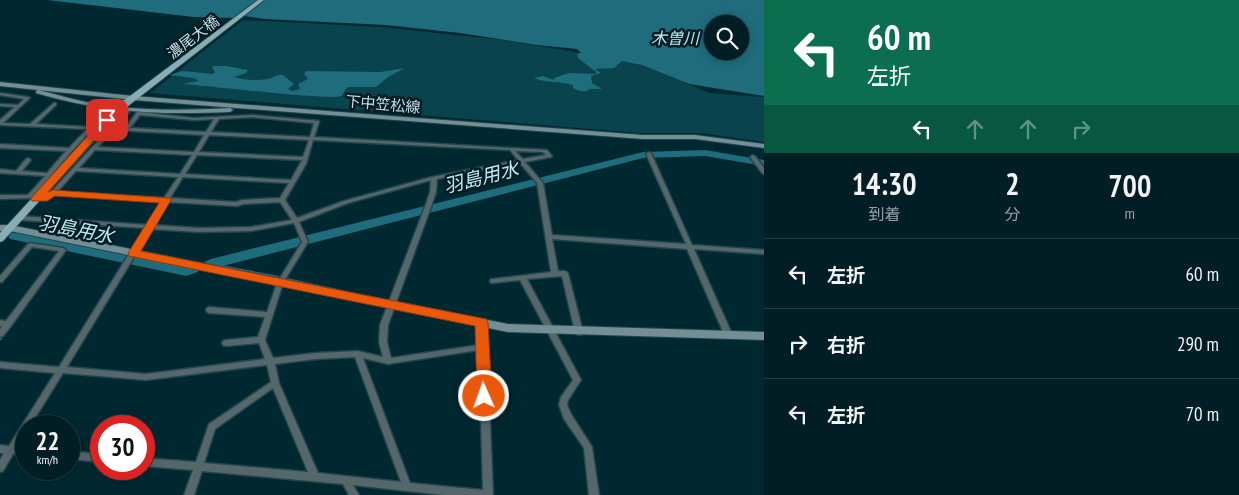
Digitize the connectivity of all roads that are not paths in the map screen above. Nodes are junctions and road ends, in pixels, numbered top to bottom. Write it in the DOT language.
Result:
graph roads {
  1 [pos="261,0"];
  2 [pos="0,84"];
  3 [pos="8,85"];
  4 [pos="0,94"];
  5 [pos="136,95"];
  6 [pos="54,104"];
  7 [pos="0,105"];
  8 [pos="19,106"];
  9 [pos="127,107"];
  10 [pos="272,108"];
  11 [pos="114,109"];
  12 [pos="217,118"];
  13 [pos="0,124"];
  14 [pos="32,126"];
  15 [pos="90,128"];
  16 [pos="109,128"];
  17 [pos="126,129"];
  18 [pos="208,133"];
  19 [pos="312,138"];
  20 [pos="0,146"];
  21 [pos="764,146"];
  22 [pos="94,148"];
  23 [pos="511,149"];
  24 [pos="70,150"];
  25 [pos="196,153"];
  26 [pos="651,156"];
  27 [pos="753,157"];
  28 [pos="305,159"];
  29 [pos="28,160"];
  30 [pos="522,161"];
  31 [pos="74,170"];
  32 [pos="0,171"];
  33 [pos="18,172"];
  34 [pos="764,172"];
  35 [pos="49,175"];
  36 [pos="182,176"];
  37 [pos="434,178"];
  38 [pos="293,182"];
  39 [pos="53,193"];
  40 [pos="0,197"];
  41 [pos="33,198"];
  42 [pos="166,200"];
  43 [pos="282,200"];
  44 [pos="20,218"];
  45 [pos="296,221"];
  46 [pos="150,226"];
  47 [pos="0,228"];
  48 [pos="10,228"];
  49 [pos="39,234"];
  50 [pos="551,237"];
  51 [pos="0,239"];
  52 [pos="31,243"];
  53 [pos="690,247"];
  54 [pos="764,252"];
  55 [pos="131,257"];
  56 [pos="555,274"];
  57 [pos="522,277"];
  58 [pos="0,280"];
  59 [pos="493,280"];
  60 [pos="280,282"];
  61 [pos="392,305"];
  62 [pos="209,310"];
  63 [pos="270,315"];
  64 [pos="4,323"];
  65 [pos="482,323"];
  66 [pos="550,331"];
  67 [pos="579,332"];
  68 [pos="0,334"];
  69 [pos="728,334"];
  70 [pos="764,337"];
  71 [pos="262,340"];
  72 [pos="226,344"];
  73 [pos="482,347"];
  74 [pos="358,354"];
  75 [pos="270,361"];
  76 [pos="388,361"];
  77 [pos="0,365"];
  78 [pos="62,371"];
  79 [pos="275,383"];
  80 [pos="33,415"];
  81 [pos="15,445"];
  82 [pos="0,449"];
  83 [pos="12,450"];
  84 [pos="15,450"];
  85 [pos="155,463"];
  86 [pos="199,466"];
  87 [pos="0,468"];
  88 [pos="314,477"];
  89 [pos="346,481"];
  90 [pos="407,488"];
  91 [pos="189,495"];
  92 [pos="354,495"];
  93 [pos="484,495"];
  94 [pos="488,495"];
  95 [pos="594,495"];
  1 -- 5 [label="main road, 濃尾大橋"];
  2 -- 3 [label="main road, 下中笠松線"];
  3 -- 5 [label="main road, 下中笠松線"];
  3 -- 11 [label="main road"];
  4 -- 8 [label="street"];
  5 -- 9 [label="main road, 濃尾大橋"];
  5 -- 10 [label="main road, 下中笠松線"];
  6 -- 14 [label="street"];
  7 -- 8 [label="street"];
  8 -- 13 [label="street"];
  9 -- 10 [label="main road"];
  9 -- 11 [label="main road, 濃尾大橋, bridge"];
  9 -- 16 [label="street"];
  10 -- 21 [label="main road, 下中笠松線"];
  11 -- 15 [label="street"];
  11 -- 41 [label="main road, 濃尾大橋"];
  12 -- 17 [label="street"];
  12 -- 18 [label="street"];
  12 -- 19 [label="street"];
  13 -- 14 [label="street"];
  14 -- 15 [label="street"];
  15 -- 24 [label="street"];
  16 -- 17 [label="street"];
  16 -- 22 [label="street"];
  17 -- 18 [label="street"];
  18 -- 19 [label="street"];
  18 -- 25 [label="street"];
  19 -- 23 [label="street"];
  19 -- 28 [label="street"];
  20 -- 24 [label="street"];
  22 -- 25 [label="street"];
  22 -- 31 [label="street"];
  23 -- 30 [label="street"];
  23 -- 30 [label="street"];
  24 -- 35 [label="street"];
  25 -- 28 [label="street"];
  25 -- 36 [label="street"];
  26 -- 53 [label="street"];
  27 -- 34 [label="street"];
  28 -- 38 [label="street"];
  29 -- 33 [label="street"];
  30 -- 37 [label="street"];
  30 -- 50 [label="street"];
  31 -- 36 [label="street"];
  31 -- 39 [label="street"];
  32 -- 33 [label="street"];
  33 -- 35 [label="street"];
  35 -- 41 [label="street"];
  36 -- 38 [label="street"];
  36 -- 42 [label="street"];
  37 -- 45 [label="street"];
  37 -- 61 [label="street"];
  38 -- 43 [label="street"];
  39 -- 41 [label="street"];
  39 -- 42 [label="street"];
  40 -- 41 [label="street"];
  41 -- 44 [label="main road, 濃尾大橋"];
  42 -- 43 [label="street"];
  42 -- 46 [label="street"];
  43 -- 45 [label="street"];
  44 -- 46 [label="street"];
  44 -- 48 [label="main road, 濃尾大橋"];
  45 -- 46 [label="street"];
  45 -- 60 [label="street"];
  46 -- 55 [label="street"];
  47 -- 48 [label="main road"];
  48 -- 49 [label="street"];
  48 -- 51 [label="main road, 濃尾大橋"];
  49 -- 52 [label="street"];
  49 -- 55 [label="street"];
  50 -- 53 [label="street"];
  50 -- 56 [label="street"];
  52 -- 58 [label="street"];
  52 -- 64 [label="street"];
  53 -- 54 [label="street"];
  53 -- 69 [label="street"];
  55 -- 60 [label="main road"];
  55 -- 78 [label="street"];
  56 -- 57 [label="street"];
  56 -- 67 [label="street"];
  57 -- 59 [label="street"];
  57 -- 66 [label="street"];
  60 -- 61 [label="main road"];
  60 -- 63 [label="street"];
  61 -- 65 [label="main road"];
  61 -- 76 [label="street"];
  62 -- 63 [label="street"];
  63 -- 71 [label="street"];
  64 -- 68 [label="street"];
  65 -- 66 [label="main road"];
  65 -- 73 [label="street"];
  66 -- 67 [label="main road"];
  66 -- 95 [label="street"];
  67 -- 69 [label="main road"];
  69 -- 70 [label="main road"];
  71 -- 72 [label="street"];
  71 -- 75 [label="street"];
  73 -- 76 [label="street"];
  73 -- 94 [label="street"];
  74 -- 75 [label="street"];
  74 -- 76 [label="street"];
  74 -- 90 [label="street"];
  75 -- 78 [label="street"];
  75 -- 79 [label="street"];
  77 -- 78 [label="street"];
  78 -- 80 [label="street"];
  79 -- 86 [label="street"];
  79 -- 88 [label="street"];
  81 -- 83 [label="street"];
  82 -- 83 [label="street"];
  83 -- 84 [label="street"];
  83 -- 87 [label="street"];
  85 -- 86 [label="street"];
  86 -- 88 [label="street"];
  86 -- 91 [label="street"];
  88 -- 89 [label="street"];
  89 -- 90 [label="street"];
  89 -- 92 [label="street"];
  90 -- 93 [label="street"];
}
